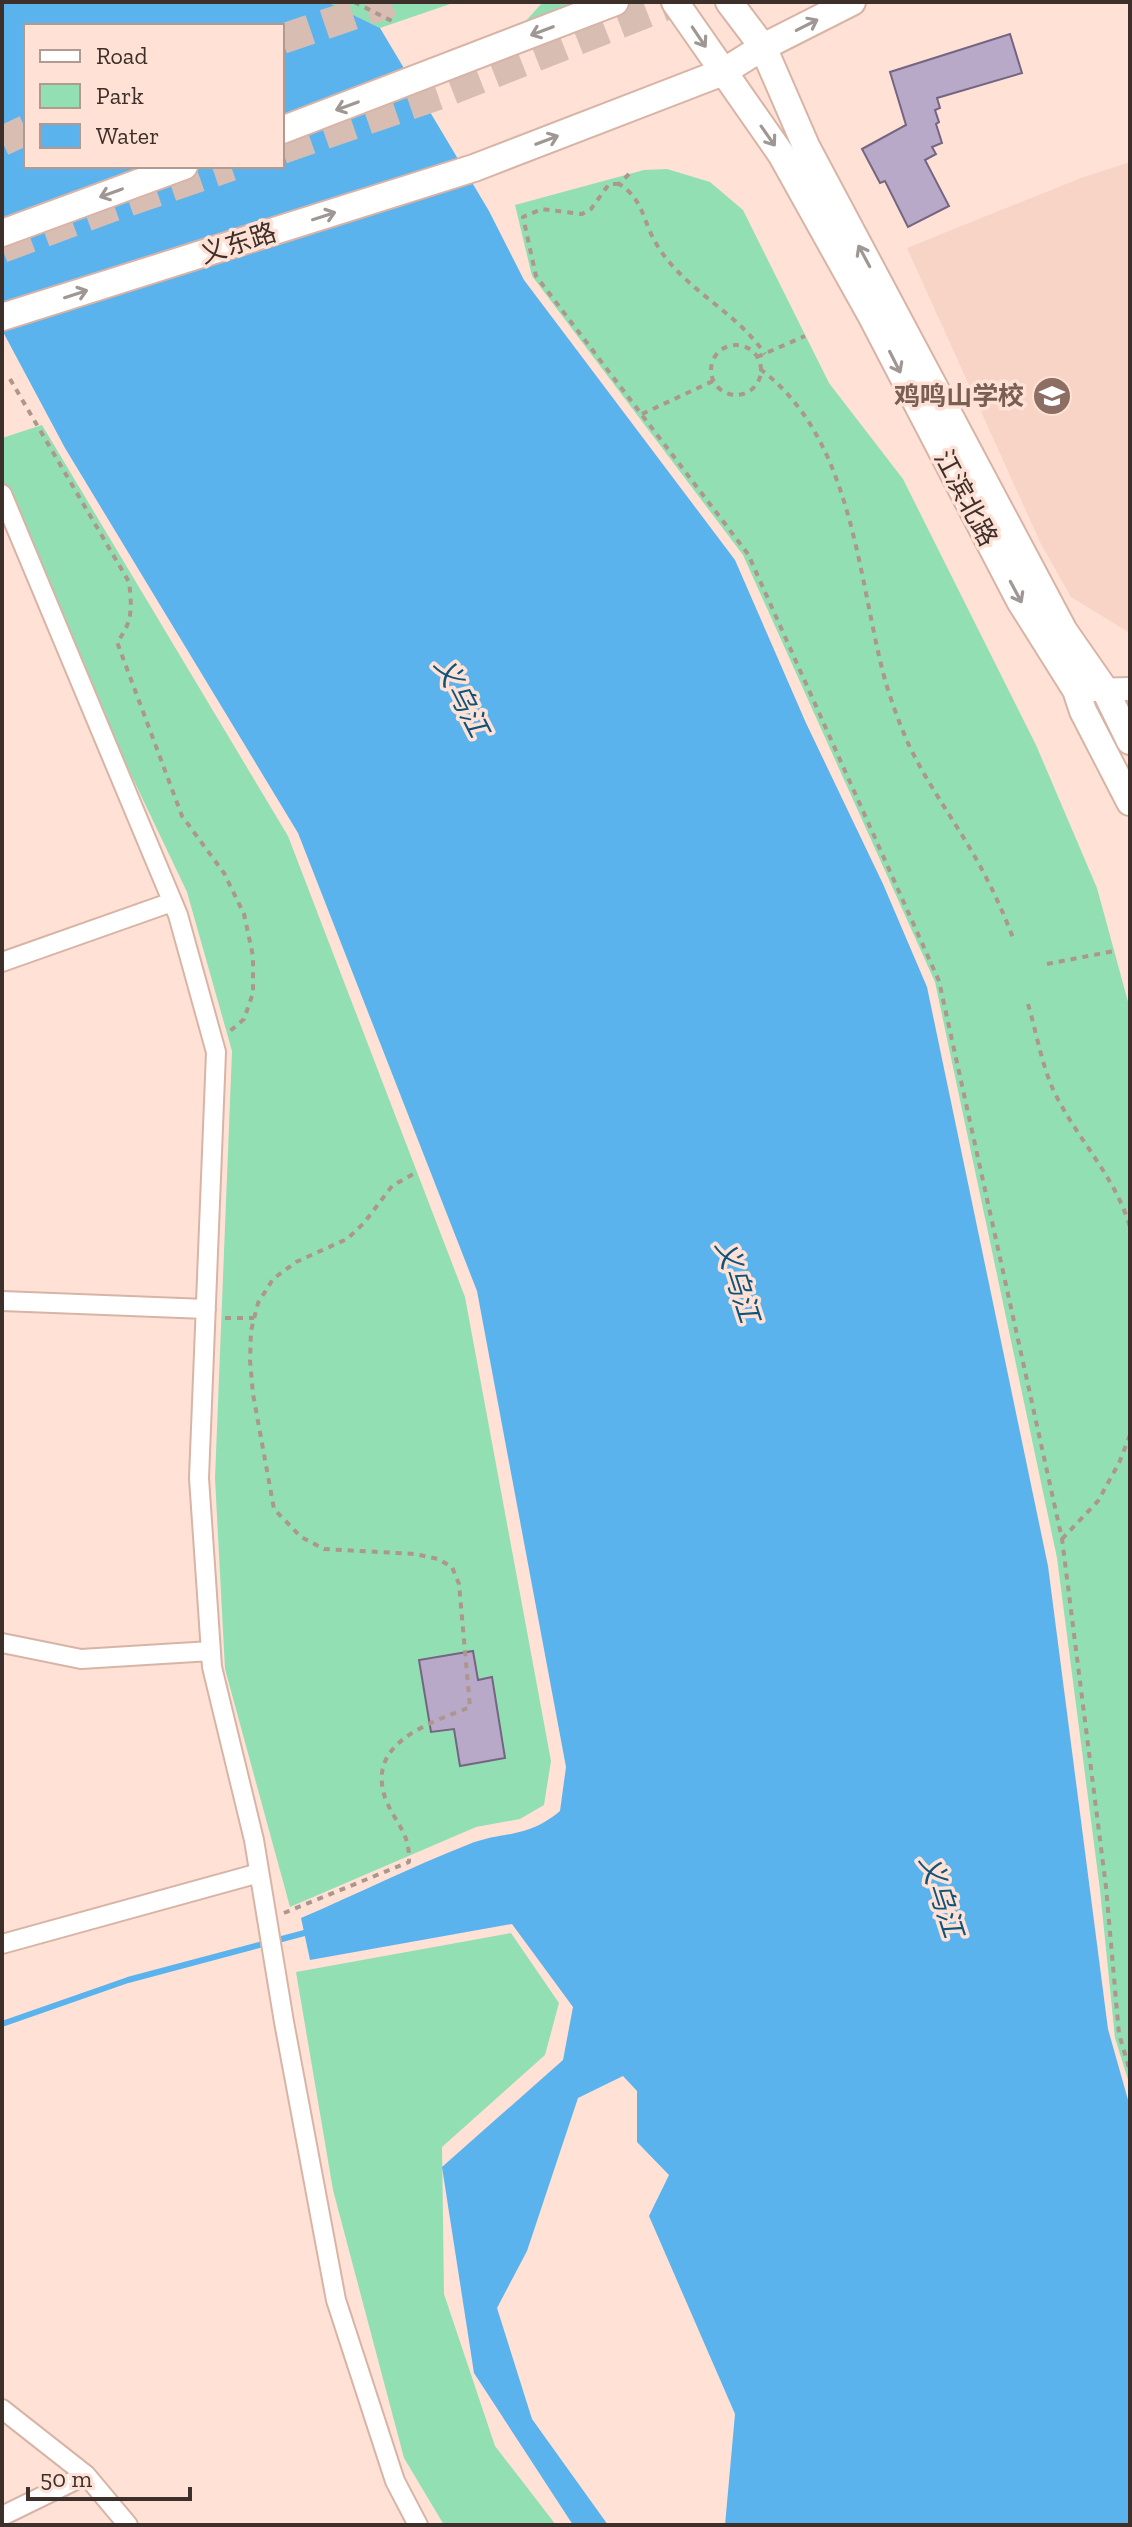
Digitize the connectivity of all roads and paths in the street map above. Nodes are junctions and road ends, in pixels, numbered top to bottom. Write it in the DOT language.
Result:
graph roads {
  1 [pos="354,2"];
  2 [pos="615,2"];
  3 [pos="675,2"];
  4 [pos="729,2"];
  5 [pos="852,2"];
  6 [pos="396,23"];
  7 [pos="763,47"];
  8 [pos="723,72"];
  9 [pos="284,129"];
  10 [pos="179,168"];
  11 [pos="629,174"];
  12 [pos="619,184"];
  13 [pos="2,233"];
  14 [pos="2,317"];
  15 [pos="805,336"];
  16 [pos="765,354"];
  17 [pos="757,357"];
  18 [pos="760,369"];
  19 [pos="10,379"];
  20 [pos="713,381"];
  21 [pos="642,414"];
  22 [pos="2,494"];
  23 [pos="1080,700"];
  24 [pos="1120,700"];
  25 [pos="1130,741"];
  26 [pos="1130,802"];
  27 [pos="172,902"];
  28 [pos="1013,938"];
  29 [pos="1114,951"];
  30 [pos="2,962"];
  31 [pos="1047,964"];
  32 [pos="1028,1004"];
  33 [pos="227,1033"];
  34 [pos="417,1172"];
  35 [pos="1130,1227"];
  36 [pos="2,1301"];
  37 [pos="206,1309"];
  38 [pos="1130,1435"];
  39 [pos="1062,1539"];
  40 [pos="2,1643"];
  41 [pos="211,1651"];
  42 [pos="259,1873"];
  43 [pos="268,1924"];
  44 [pos="2,1944"];
  45 [pos="1130,2071"];
  46 [pos="2,2409"];
  47 [pos="86,2475"];
  48 [pos="2,2516"];
  49 [pos="128,2525"];
  50 [pos="418,2525"];
  1 -- 6 [label="path"];
  2 -- 9 [label="main road, one-way"];
  3 -- 8 [label="main road, 江滨北路, one-way"];
  4 -- 7 [label="main road, 江滨北路"];
  7 -- 5 [label="main road, 义东路, one-way"];
  7 -- 8 [label="main road, 义东路"];
  24 -- 7 [label="main road, 江滨北路, one-way"];
  14 -- 8 [label="main road, 义东路, one-way"];
  8 -- 23 [label="main road, 江滨北路, one-way"];
  10 -- 13 [label="main road, one-way"];
  11 -- 12 [label="path"];
  12 -- 16 [label="path"];
  12 -- 21 [label="path"];
  15 -- 16 [label="path"];
  16 -- 17 [label="path"];
  17 -- 18 [label="path"];
  17 -- 20 [label="path"];
  18 -- 20 [label="path"];
  18 -- 28 [label="path"];
  19 -- 33 [label="path"];
  20 -- 21 [label="path"];
  21 -- 39 [label="path"];
  22 -- 27 [label="street"];
  23 -- 24 [label="street"];
  23 -- 26 [label="main road, 江滨北路"];
  24 -- 25 [label="main road, 江滨北路"];
  27 -- 30 [label="street"];
  27 -- 37 [label="street"];
  29 -- 31 [label="path"];
  32 -- 35 [label="path"];
  34 -- 43 [label="path"];
  36 -- 37 [label="street"];
  37 -- 41 [label="street"];
  38 -- 39 [label="path"];
  39 -- 45 [label="path"];
  40 -- 41 [label="street"];
  41 -- 42 [label="street"];
  42 -- 43 [label="street"];
  42 -- 44 [label="street"];
  43 -- 50 [label="street"];
  46 -- 47 [label="street"];
  47 -- 48 [label="street"];
  47 -- 49 [label="street"];
}
